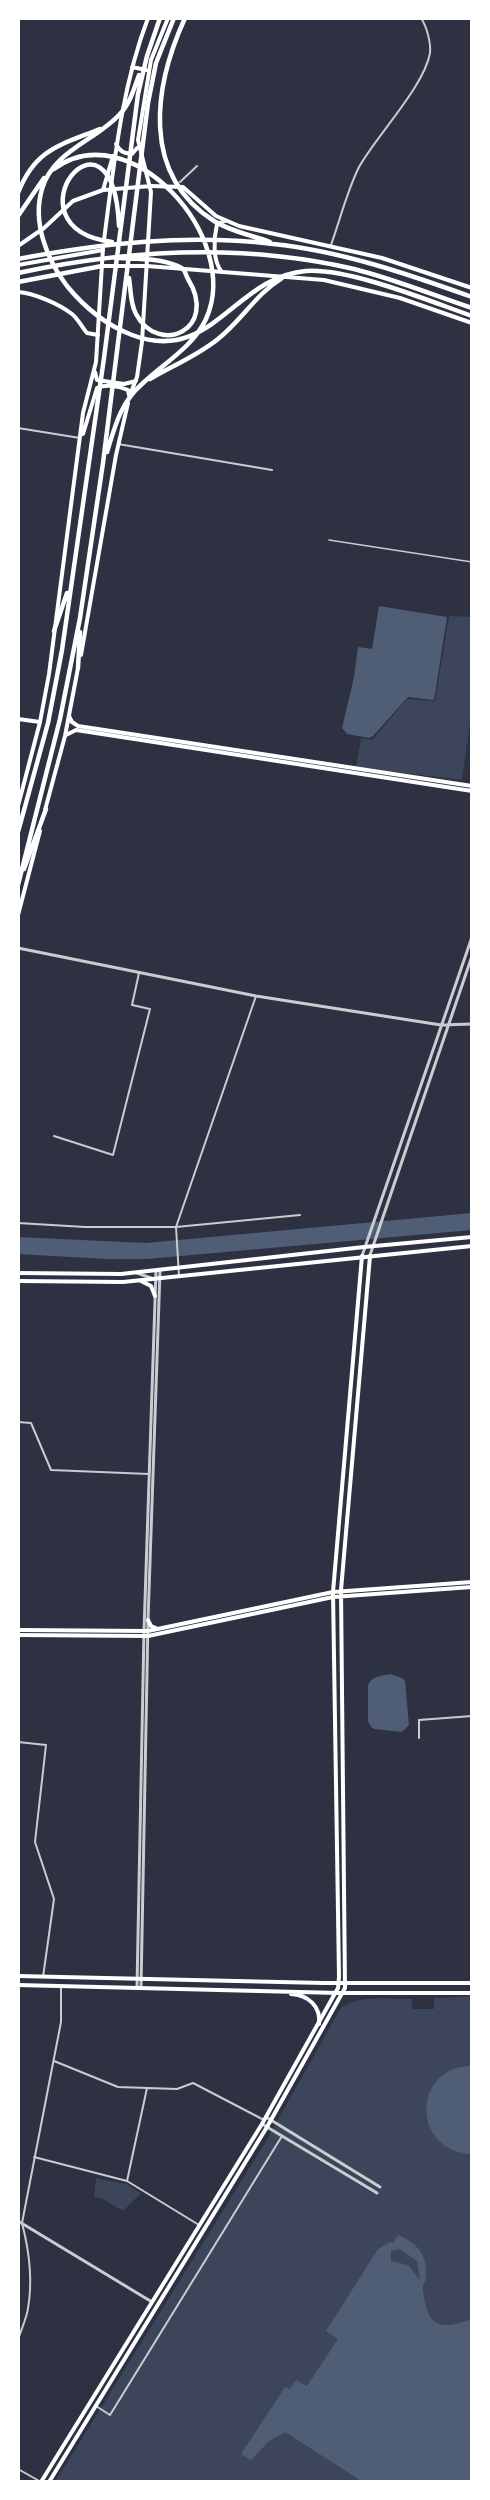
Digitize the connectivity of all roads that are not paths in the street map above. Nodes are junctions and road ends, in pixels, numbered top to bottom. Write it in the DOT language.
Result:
graph roads {
  1 [pos="148,18"];
  2 [pos="160,18"];
  3 [pos="168,18"];
  4 [pos="174,18"];
  5 [pos="185,18"];
  6 [pos="421,18"];
  7 [pos="147,56"];
  8 [pos="132,67"];
  9 [pos="148,71"];
  10 [pos="105,127"];
  11 [pos="116,143"];
  12 [pos="138,146"];
  13 [pos="115,153"];
  14 [pos="197,166"];
  15 [pos="180,182"];
  16 [pos="151,186"];
  17 [pos="185,188"];
  18 [pos="110,189"];
  19 [pos="103,190"];
  20 [pos="18,193"];
  21 [pos="47,198"];
  22 [pos="50,213"];
  23 [pos="18,216"];
  24 [pos="225,221"];
  25 [pos="58,224"];
  26 [pos="72,234"];
  27 [pos="120,240"];
  28 [pos="278,245"];
  29 [pos="331,245"];
  30 [pos="18,246"];
  31 [pos="103,250"];
  32 [pos="105,257"];
  33 [pos="18,259"];
  34 [pos="18,265"];
  35 [pos="102,266"];
  36 [pos="147,266"];
  37 [pos="222,272"];
  38 [pos="18,273"];
  39 [pos="129,273"];
  40 [pos="289,274"];
  41 [pos="18,282"];
  42 [pos="472,288"];
  43 [pos="18,292"];
  44 [pos="472,297"];
  45 [pos="472,308"];
  46 [pos="472,316"];
  47 [pos="472,323"];
  48 [pos="98,335"];
  49 [pos="95,368"];
  50 [pos="135,381"];
  51 [pos="142,384"];
  52 [pos="130,396"];
  53 [pos="18,428"];
  54 [pos="81,438"];
  55 [pos="118,444"];
  56 [pos="104,463"];
  57 [pos="272,470"];
  58 [pos="329,540"];
  59 [pos="472,562"];
  60 [pos="71,582"];
  61 [pos="80,618"];
  62 [pos="54,631"];
  63 [pos="78,668"];
  64 [pos="69,716"];
  65 [pos="18,719"];
  66 [pos="40,722"];
  67 [pos="65,736"];
  68 [pos="472,788"];
  69 [pos="18,806"];
  70 [pos="46,809"];
  71 [pos="18,832"];
  72 [pos="18,884"];
  73 [pos="18,915"];
  74 [pos="472,937"];
  75 [pos="18,948"];
  76 [pos="472,956"];
  77 [pos="139,973"];
  78 [pos="256,996"];
  79 [pos="472,1024"];
  80 [pos="441,1025"];
  81 [pos="448,1025"];
  82 [pos="54,1136"];
  83 [pos="300,1215"];
  84 [pos="18,1223"];
  85 [pos="176,1227"];
  86 [pos="472,1238"];
  87 [pos="371,1246"];
  88 [pos="472,1246"];
  89 [pos="364,1247"];
  90 [pos="370,1255"];
  91 [pos="362,1256"];
  92 [pos="178,1269"];
  93 [pos="158,1271"];
  94 [pos="18,1273"];
  95 [pos="135,1273"];
  96 [pos="179,1277"];
  97 [pos="156,1280"];
  98 [pos="18,1281"];
  99 [pos="138,1281"];
  100 [pos="157,1296"];
  101 [pos="18,1422"];
  102 [pos="150,1474"];
  103 [pos="472,1582"];
  104 [pos="472,1587"];
  105 [pos="341,1593"];
  106 [pos="333,1594"];
  107 [pos="146,1619"];
  108 [pos="160,1631"];
  109 [pos="18,1632"];
  110 [pos="147,1632"];
  111 [pos="472,1716"];
  112 [pos="419,1738"];
  113 [pos="18,1742"];
  114 [pos="18,1976"];
  115 [pos="43,1977"];
  116 [pos="140,1979"];
  117 [pos="339,1983"];
  118 [pos="346,1983"];
  119 [pos="472,1983"];
  120 [pos="18,1985"];
  121 [pos="61,1986"];
  122 [pos="139,1987"];
  123 [pos="279,1991"];
  124 [pos="336,1992"];
  125 [pos="343,1993"];
  126 [pos="472,1993"];
  127 [pos="319,2024"];
  128 [pos="54,2061"];
  129 [pos="147,2088"];
  130 [pos="264,2120"];
  131 [pos="271,2120"];
  132 [pos="267,2127"];
  133 [pos="282,2136"];
  134 [pos="34,2157"];
  135 [pos="127,2181"];
  136 [pos="380,2187"];
  137 [pos="376,2193"];
  138 [pos="20,2222"];
  139 [pos="199,2224"];
  140 [pos="18,2229"];
  141 [pos="152,2302"];
  142 [pos="18,2340"];
  143 [pos="96,2406"];
  144 [pos="18,2469"];
  145 [pos="41,2482"];
  146 [pos="49,2482"];
  1 -- 8 [label="main road"];
  2 -- 7 [label="highway"];
  3 -- 9 [label="main road"];
  4 -- 39 [label="highway"];
  5 -- 28 [label="highway"];
  6 -- 29 [label="street"];
  7 -- 10 [label="highway"];
  7 -- 27 [label="highway"];
  8 -- 9 [label="main road"];
  8 -- 11 [label="main road"];
  9 -- 12 [label="main road"];
  10 -- 20 [label="highway"];
  10 -- 40 [label="highway"];
  11 -- 12 [label="main road"];
  11 -- 13 [label="main road"];
  12 -- 16 [label="main road"];
  13 -- 18 [label="main road"];
  13 -- 19 [label="main road"];
  14 -- 15 [label="street"];
  15 -- 17 [label="main road"];
  16 -- 17 [label="main road"];
  16 -- 18 [label="main road"];
  16 -- 36 [label="main road"];
  17 -- 24 [label="main road"];
  18 -- 19 [label="main road"];
  18 -- 31 [label="main road"];
  19 -- 30 [label="main road"];
  21 -- 27 [label="highway"];
  22 -- 25 [label="highway"];
  23 -- 51 [label="highway"];
  24 -- 29 [label="main road"];
  24 -- 37 [label="main road"];
  26 -- 27 [label="highway"];
  27 -- 28 [label="highway"];
  27 -- 33 [label="highway"];
  27 -- 60 [label="highway"];
  28 -- 44 [label="highway"];
  29 -- 42 [label="main road"];
  31 -- 34 [label="main road"];
  31 -- 35 [label="main road"];
  32 -- 38 [label="highway"];
  32 -- 39 [label="highway"];
  32 -- 45 [label="highway"];
  35 -- 36 [label="main road"];
  35 -- 41 [label="highway"];
  35 -- 48 [label="main road"];
  36 -- 37 [label="main road"];
  36 -- 50 [label="main road"];
  37 -- 47 [label="main road"];
  39 -- 56 [label="highway"];
  40 -- 46 [label="highway"];
  40 -- 51 [label="highway"];
  43 -- 48 [label="main road"];
  48 -- 49 [label="main road"];
  49 -- 50 [label="main road"];
  49 -- 54 [label="main road"];
  50 -- 52 [label="main road"];
  51 -- 56 [label="highway"];
  52 -- 54 [label="main road"];
  52 -- 55 [label="main road"];
  53 -- 54 [label="street"];
  54 -- 62 [label="main road"];
  55 -- 57 [label="street"];
  55 -- 63 [label="main road"];
  56 -- 61 [label="highway"];
  58 -- 59 [label="lane"];
  60 -- 62 [label="highway"];
  60 -- 71 [label="highway"];
  61 -- 63 [label="highway"];
  61 -- 72 [label="highway"];
  62 -- 66 [label="main road"];
  63 -- 64 [label="main road"];
  64 -- 67 [label="main road"];
  64 -- 68 [label="main road"];
  65 -- 66 [label="main road"];
  66 -- 69 [label="main road"];
  67 -- 68 [label="main road"];
  67 -- 70 [label="main road"];
  70 -- 72 [label="highway"];
  70 -- 73 [label="main road"];
  74 -- 80 [label="street"];
  75 -- 77 [label="street"];
  76 -- 81 [label="street"];
  77 -- 78 [label="street"];
  77 -- 82 [label="street"];
  78 -- 80 [label="street"];
  78 -- 85 [label="street"];
  79 -- 81 [label="street"];
  80 -- 81 [label="street"];
  80 -- 89 [label="street"];
  81 -- 87 [label="street"];
  83 -- 85 [label="street"];
  84 -- 85 [label="street"];
  85 -- 92 [label="street"];
  86 -- 87 [label="main road"];
  87 -- 89 [label="main road"];
  87 -- 90 [label="street"];
  88 -- 90 [label="main road"];
  89 -- 91 [label="street"];
  89 -- 92 [label="main road"];
  90 -- 91 [label="main road"];
  90 -- 105 [label="main road"];
  91 -- 96 [label="main road"];
  91 -- 106 [label="main road"];
  92 -- 93 [label="main road"];
  92 -- 96 [label="street"];
  93 -- 95 [label="main road"];
  93 -- 97 [label="street"];
  94 -- 95 [label="main road"];
  95 -- 97 [label="street"];
  96 -- 97 [label="main road"];
  97 -- 99 [label="main road"];
  97 -- 100 [label="street"];
  98 -- 99 [label="main road"];
  99 -- 100 [label="main road"];
  100 -- 102 [label="street"];
  101 -- 102 [label="street"];
  102 -- 107 [label="street"];
  103 -- 105 [label="main road"];
  104 -- 105 [label="main road"];
  105 -- 106 [label="main road"];
  105 -- 118 [label="main road"];
  106 -- 108 [label="main road"];
  106 -- 117 [label="main road"];
  107 -- 108 [label="main road"];
  107 -- 110 [label="street"];
  108 -- 110 [label="main road"];
  109 -- 110 [label="main road"];
  110 -- 116 [label="street"];
  111 -- 112 [label="street"];
  113 -- 115 [label="street"];
  114 -- 115 [label="main road"];
  115 -- 116 [label="main road"];
  116 -- 117 [label="main road"];
  116 -- 122 [label="street"];
  117 -- 118 [label="main road"];
  117 -- 124 [label="main road"];
  118 -- 119 [label="main road"];
  118 -- 125 [label="main road"];
  120 -- 121 [label="main road"];
  121 -- 122 [label="main road"];
  121 -- 128 [label="street"];
  122 -- 123 [label="main road"];
  123 -- 124 [label="main road"];
  123 -- 127 [label="main road"];
  124 -- 125 [label="main road"];
  124 -- 127 [label="main road"];
  125 -- 126 [label="main road"];
  125 -- 131 [label="main road"];
  127 -- 130 [label="main road"];
  128 -- 129 [label="street"];
  128 -- 134 [label="street"];
  129 -- 130 [label="street"];
  129 -- 135 [label="street"];
  130 -- 131 [label="street"];
  130 -- 132 [label="street"];
  130 -- 139 [label="main road"];
  131 -- 132 [label="main road"];
  131 -- 136 [label="street"];
  132 -- 133 [label="street"];
  132 -- 143 [label="main road"];
  133 -- 137 [label="street"];
  133 -- 143 [label="street"];
  134 -- 135 [label="street"];
  134 -- 138 [label="street"];
  135 -- 139 [label="street"];
  138 -- 140 [label="street"];
  138 -- 141 [label="street"];
  138 -- 142 [label="street"];
  139 -- 141 [label="main road"];
  141 -- 145 [label="main road"];
  143 -- 146 [label="main road"];
  144 -- 145 [label="street"];
}
